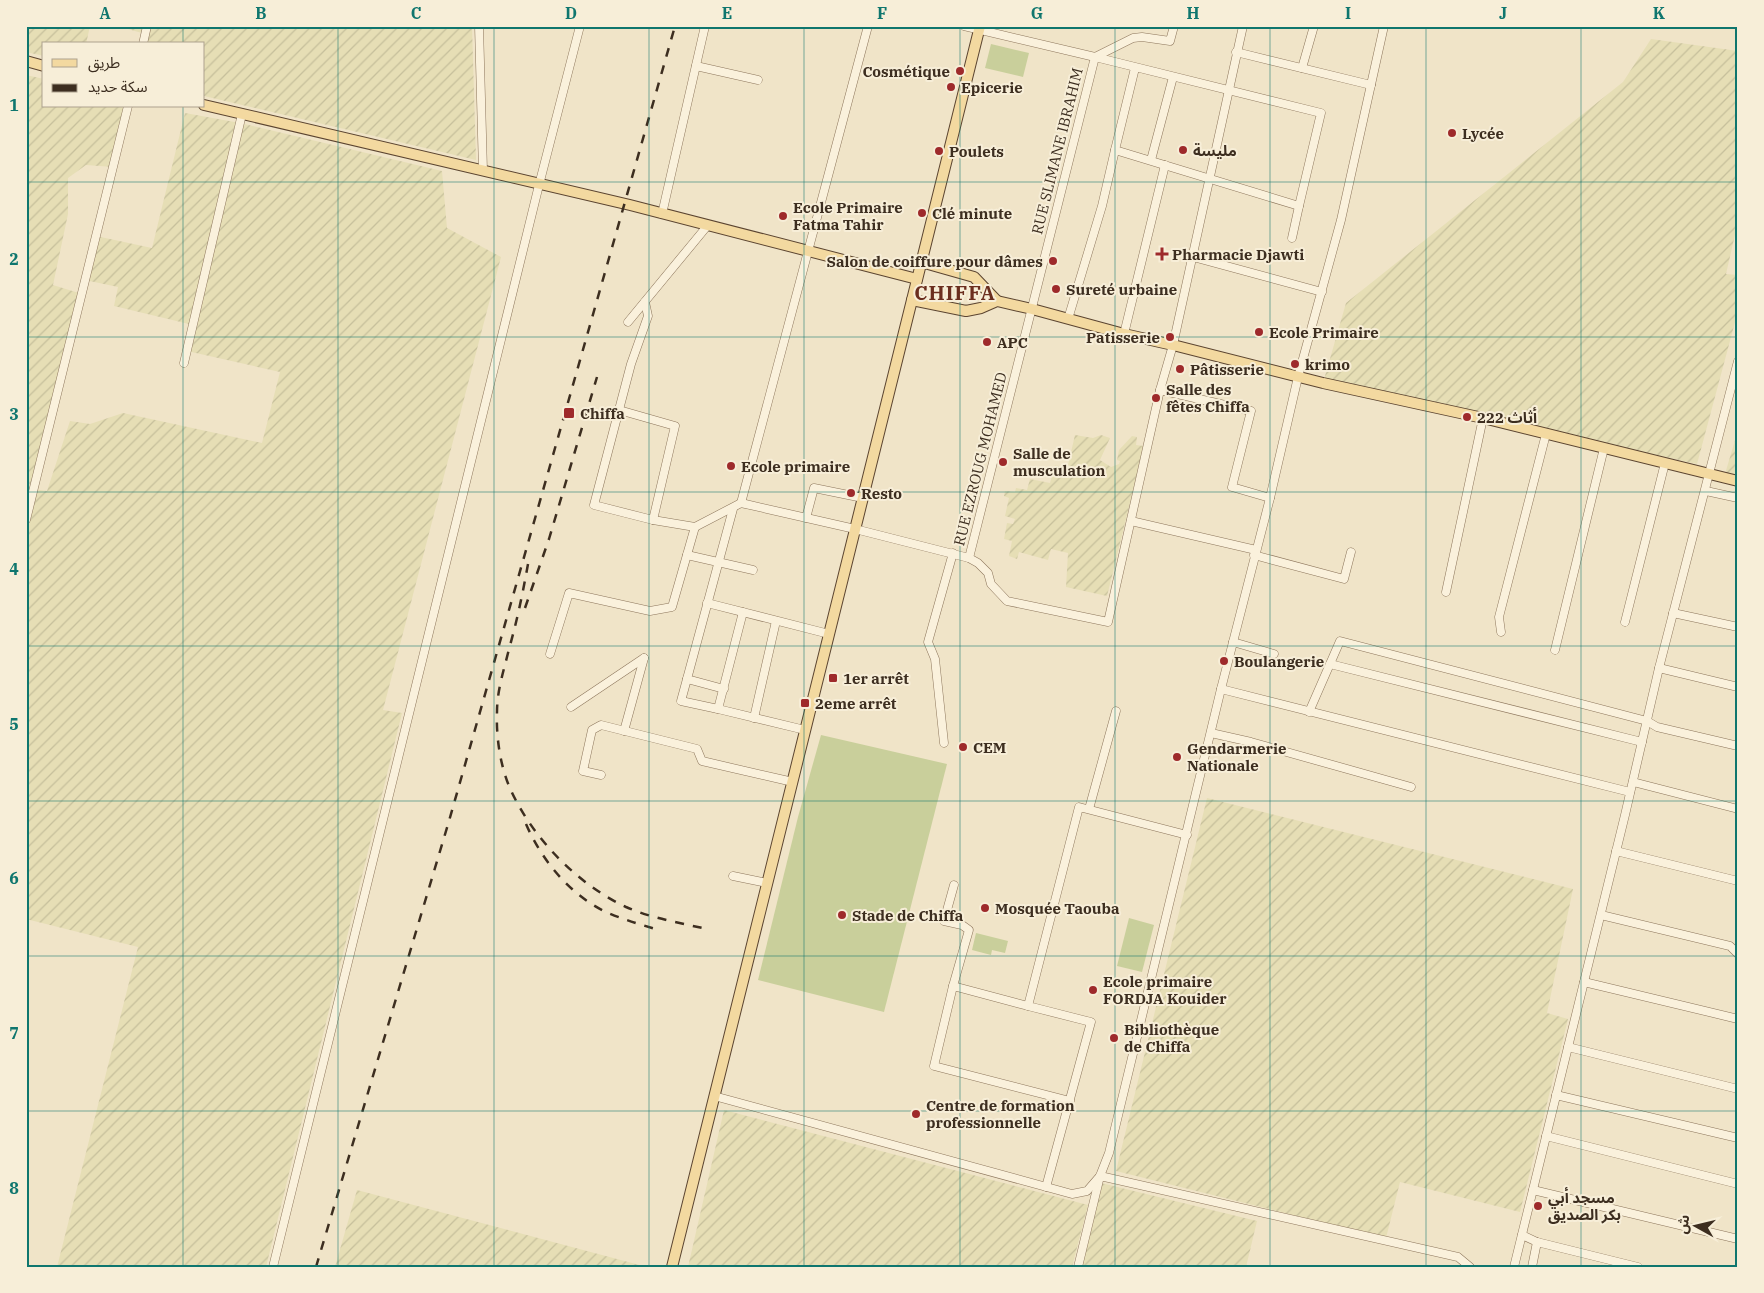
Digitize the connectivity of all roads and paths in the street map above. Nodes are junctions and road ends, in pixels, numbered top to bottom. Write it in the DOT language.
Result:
graph roads {
  1 [pos="148,26"];
  2 [pos="479,26"];
  3 [pos="580,26"];
  4 [pos="705,26"];
  5 [pos="868,26"];
  6 [pos="964,26"];
  7 [pos="1174,26"];
  8 [pos="1243,26"];
  9 [pos="1314,26"];
  10 [pos="1384,26"];
  11 [pos="979,28"];
  12 [pos="144,42"];
  13 [pos="1236,52"];
  14 [pos="1095,57"];
  15 [pos="26,61"];
  16 [pos="42,65"];
  17 [pos="696,66"];
  18 [pos="1135,68"];
  19 [pos="1302,68"];
  20 [pos="1173,77"];
  21 [pos="758,80"];
  22 [pos="1371,85"];
  23 [pos="1228,91"];
  24 [pos="205,104"];
  25 [pos="128,108"];
  26 [pos="242,114"];
  27 [pos="1114,150"];
  28 [pos="1151,160"];
  29 [pos="1165,165"];
  30 [pos="482,171"];
  31 [pos="1209,178"];
  32 [pos="539,185"];
  33 [pos="1300,206"];
  34 [pos="662,214"];
  35 [pos="708,225"];
  36 [pos="1292,238"];
  37 [pos="809,253"];
  38 [pos="1193,257"];
  39 [pos="921,262"];
  40 [pos="917,280"];
  41 [pos="1322,292"];
  42 [pos="912,300"];
  43 [pos="997,301"];
  44 [pos="645,302"];
  45 [pos="1032,309"];
  46 [pos="1068,319"];
  47 [pos="628,322"];
  48 [pos="1124,334"];
  49 [pos="1173,344"];
  50 [pos="1738,361"];
  51 [pos="184,364"];
  52 [pos="1298,377"];
  53 [pos="1160,390"];
  54 [pos="619,410"];
  55 [pos="1483,418"];
  56 [pos="1546,434"];
  57 [pos="1604,448"];
  58 [pos="1664,463"];
  59 [pos="1709,474"];
  60 [pos="1738,481"];
  61 [pos="1706,491"];
  62 [pos="863,498"];
  63 [pos="1270,498"];
  64 [pos="1738,498"];
  65 [pos="741,503"];
  66 [pos="733,509"];
  67 [pos="806,518"];
  68 [pos="26,520"];
  69 [pos="653,520"];
  70 [pos="1131,521"];
  71 [pos="695,527"];
  72 [pos="855,529"];
  73 [pos="1255,552"];
  74 [pos="1351,552"];
  75 [pos="953,553"];
  76 [pos="687,555"];
  77 [pos="969,558"];
  78 [pos="718,562"];
  79 [pos="753,570"];
  80 [pos="1446,592"];
  81 [pos="707,603"];
  82 [pos="743,612"];
  83 [pos="1673,613"];
  84 [pos="776,621"];
  85 [pos="1625,622"];
  86 [pos="1738,627"];
  87 [pos="1501,632"];
  88 [pos="829,634"];
  89 [pos="1233,642"];
  90 [pos="1554,650"];
  91 [pos="550,654"];
  92 [pos="1274,654"];
  93 [pos="1330,664"];
  94 [pos="1659,668"];
  95 [pos="687,679"];
  96 [pos="1738,686"];
  97 [pos="724,689"];
  98 [pos="1221,689"];
  99 [pos="571,707"];
  100 [pos="718,709"];
  101 [pos="1116,711"];
  102 [pos="1309,712"];
  103 [pos="754,718"];
  104 [pos="1647,721"];
  105 [pos="805,730"];
  106 [pos="624,731"];
  107 [pos="1211,733"];
  108 [pos="1642,742"];
  109 [pos="944,743"];
  110 [pos="1738,746"];
  111 [pos="601,775"];
  112 [pos="793,782"];
  113 [pos="1633,782"];
  114 [pos="1412,786"];
  115 [pos="1630,792"];
  116 [pos="1088,809"];
  117 [pos="1738,809"];
  118 [pos="1187,835"];
  119 [pos="1616,851"];
  120 [pos="733,876"];
  121 [pos="1738,881"];
  122 [pos="767,884"];
  123 [pos="954,885"];
  124 [pos="1601,915"];
  125 [pos="1738,954"];
  126 [pos="1584,982"];
  127 [pos="952,986"];
  128 [pos="1028,1006"];
  129 [pos="1738,1019"];
  130 [pos="1568,1047"];
  131 [pos="1738,1089"];
  132 [pos="1556,1095"];
  133 [pos="714,1096"];
  134 [pos="1070,1101"];
  135 [pos="1546,1136"];
  136 [pos="1738,1138"];
  137 [pos="1100,1176"];
  138 [pos="1738,1184"];
  139 [pos="1046,1187"];
  140 [pos="1533,1190"];
  141 [pos="1522,1235"];
  142 [pos="1738,1239"];
  143 [pos="1538,1242"];
  144 [pos="273,1267"];
  145 [pos="672,1267"];
  146 [pos="1078,1267"];
  147 [pos="1470,1267"];
  148 [pos="1514,1267"];
  149 [pos="1532,1267"];
  150 [pos="1638,1267"];
  1 -- 12 [label="street"];
  2 -- 30 [label="street"];
  3 -- 32 [label="street"];
  4 -- 17 [label="street"];
  5 -- 37 [label="street"];
  6 -- 11 [label="street, RUE SLIMANE IBRAHIM"];
  7 -- 14 [label="street"];
  8 -- 13 [label="street"];
  9 -- 19 [label="street"];
  10 -- 22 [label="street"];
  11 -- 14 [label="street, RUE SLIMANE IBRAHIM"];
  11 -- 39 [label="main road"];
  13 -- 19 [label="street"];
  13 -- 23 [label="street"];
  14 -- 18 [label="street"];
  14 -- 45 [label="street, RUE SLIMANE IBRAHIM"];
  15 -- 16 [label="main road"];
  17 -- 21 [label="street"];
  17 -- 34 [label="street"];
  18 -- 20 [label="street"];
  18 -- 27 [label="street"];
  19 -- 22 [label="street"];
  20 -- 23 [label="street"];
  20 -- 28 [label="street"];
  22 -- 41 [label="street"];
  23 -- 31 [label="street"];
  23 -- 33 [label="street"];
  24 -- 26 [label="main road"];
  25 -- 68 [label="street"];
  26 -- 30 [label="main road"];
  26 -- 51 [label="street"];
  27 -- 28 [label="street"];
  27 -- 46 [label="street"];
  28 -- 29 [label="street"];
  29 -- 31 [label="street"];
  29 -- 48 [label="street"];
  30 -- 32 [label="main road"];
  31 -- 33 [label="street"];
  31 -- 38 [label="street"];
  32 -- 34 [label="main road"];
  32 -- 144 [label="street"];
  33 -- 36 [label="street"];
  34 -- 35 [label="main road"];
  35 -- 37 [label="main road"];
  35 -- 44 [label="street"];
  37 -- 40 [label="main road"];
  37 -- 65 [label="street"];
  38 -- 41 [label="street"];
  38 -- 49 [label="street"];
  39 -- 40 [label="main road"];
  39 -- 43 [label="main road"];
  40 -- 42 [label="main road"];
  41 -- 52 [label="street"];
  42 -- 43 [label="main road"];
  42 -- 62 [label="main road"];
  43 -- 45 [label="main road"];
  44 -- 47 [label="street"];
  44 -- 54 [label="street"];
  45 -- 46 [label="main road"];
  45 -- 77 [label="street, RUE EZROUG MOHAMED"];
  46 -- 48 [label="main road"];
  48 -- 49 [label="main road"];
  49 -- 52 [label="main road"];
  49 -- 53 [label="street"];
  50 -- 59 [label="street"];
  52 -- 55 [label="main road"];
  52 -- 63 [label="street"];
  53 -- 63 [label="street"];
  53 -- 70 [label="street"];
  54 -- 69 [label="street"];
  54 -- 69 [label="street"];
  55 -- 56 [label="main road"];
  55 -- 80 [label="street"];
  56 -- 57 [label="main road"];
  56 -- 87 [label="street"];
  57 -- 58 [label="main road"];
  57 -- 90 [label="street"];
  58 -- 59 [label="main road"];
  58 -- 85 [label="street"];
  59 -- 60 [label="main road"];
  59 -- 61 [label="street"];
  61 -- 64 [label="street"];
  61 -- 83 [label="street"];
  62 -- 67 [label="street"];
  62 -- 72 [label="main road"];
  63 -- 73 [label="street"];
  65 -- 66 [label="street"];
  65 -- 67 [label="street"];
  66 -- 71 [label="street"];
  66 -- 78 [label="street"];
  67 -- 72 [label="street"];
  69 -- 71 [label="street"];
  70 -- 73 [label="street"];
  70 -- 77 [label="street"];
  71 -- 76 [label="street"];
  72 -- 75 [label="street"];
  72 -- 88 [label="main road"];
  73 -- 74 [label="street"];
  73 -- 89 [label="street"];
  75 -- 77 [label="street"];
  75 -- 109 [label="street"];
  76 -- 78 [label="street"];
  76 -- 91 [label="street"];
  78 -- 79 [label="street"];
  78 -- 81 [label="street"];
  81 -- 82 [label="street"];
  81 -- 95 [label="street"];
  82 -- 84 [label="street"];
  82 -- 97 [label="street"];
  83 -- 86 [label="street"];
  83 -- 94 [label="street"];
  84 -- 88 [label="street"];
  84 -- 103 [label="street"];
  88 -- 105 [label="main road"];
  89 -- 92 [label="street"];
  89 -- 98 [label="street"];
  93 -- 102 [label="street"];
  93 -- 104 [label="street"];
  93 -- 108 [label="street"];
  94 -- 96 [label="street"];
  94 -- 104 [label="street"];
  95 -- 97 [label="street"];
  95 -- 100 [label="street"];
  97 -- 100 [label="street"];
  98 -- 102 [label="street"];
  98 -- 107 [label="street"];
  99 -- 106 [label="street"];
  100 -- 103 [label="street"];
  101 -- 116 [label="street"];
  102 -- 115 [label="street"];
  103 -- 105 [label="street"];
  104 -- 108 [label="street"];
  104 -- 110 [label="street"];
  105 -- 112 [label="main road"];
  106 -- 111 [label="street"];
  106 -- 112 [label="street"];
  107 -- 114 [label="street"];
  107 -- 118 [label="street"];
  108 -- 113 [label="street"];
  112 -- 122 [label="main road"];
  113 -- 115 [label="street"];
  113 -- 117 [label="street"];
  115 -- 119 [label="street"];
  116 -- 118 [label="street"];
  116 -- 128 [label="street"];
  118 -- 137 [label="street"];
  119 -- 121 [label="street"];
  119 -- 124 [label="street"];
  120 -- 122 [label="street"];
  122 -- 133 [label="main road"];
  123 -- 127 [label="street"];
  124 -- 125 [label="street"];
  124 -- 126 [label="street"];
  126 -- 129 [label="street"];
  126 -- 130 [label="street"];
  127 -- 128 [label="street"];
  127 -- 134 [label="street"];
  128 -- 134 [label="street"];
  130 -- 131 [label="street"];
  130 -- 132 [label="street"];
  132 -- 135 [label="street"];
  132 -- 136 [label="street"];
  133 -- 139 [label="street"];
  133 -- 145 [label="main road"];
  134 -- 139 [label="street"];
  135 -- 138 [label="street"];
  135 -- 140 [label="street"];
  137 -- 139 [label="street"];
  137 -- 146 [label="street"];
  137 -- 147 [label="street"];
  140 -- 141 [label="street"];
  140 -- 142 [label="street"];
  141 -- 143 [label="street"];
  141 -- 148 [label="street"];
  143 -- 149 [label="street"];
  143 -- 150 [label="street"];
}
